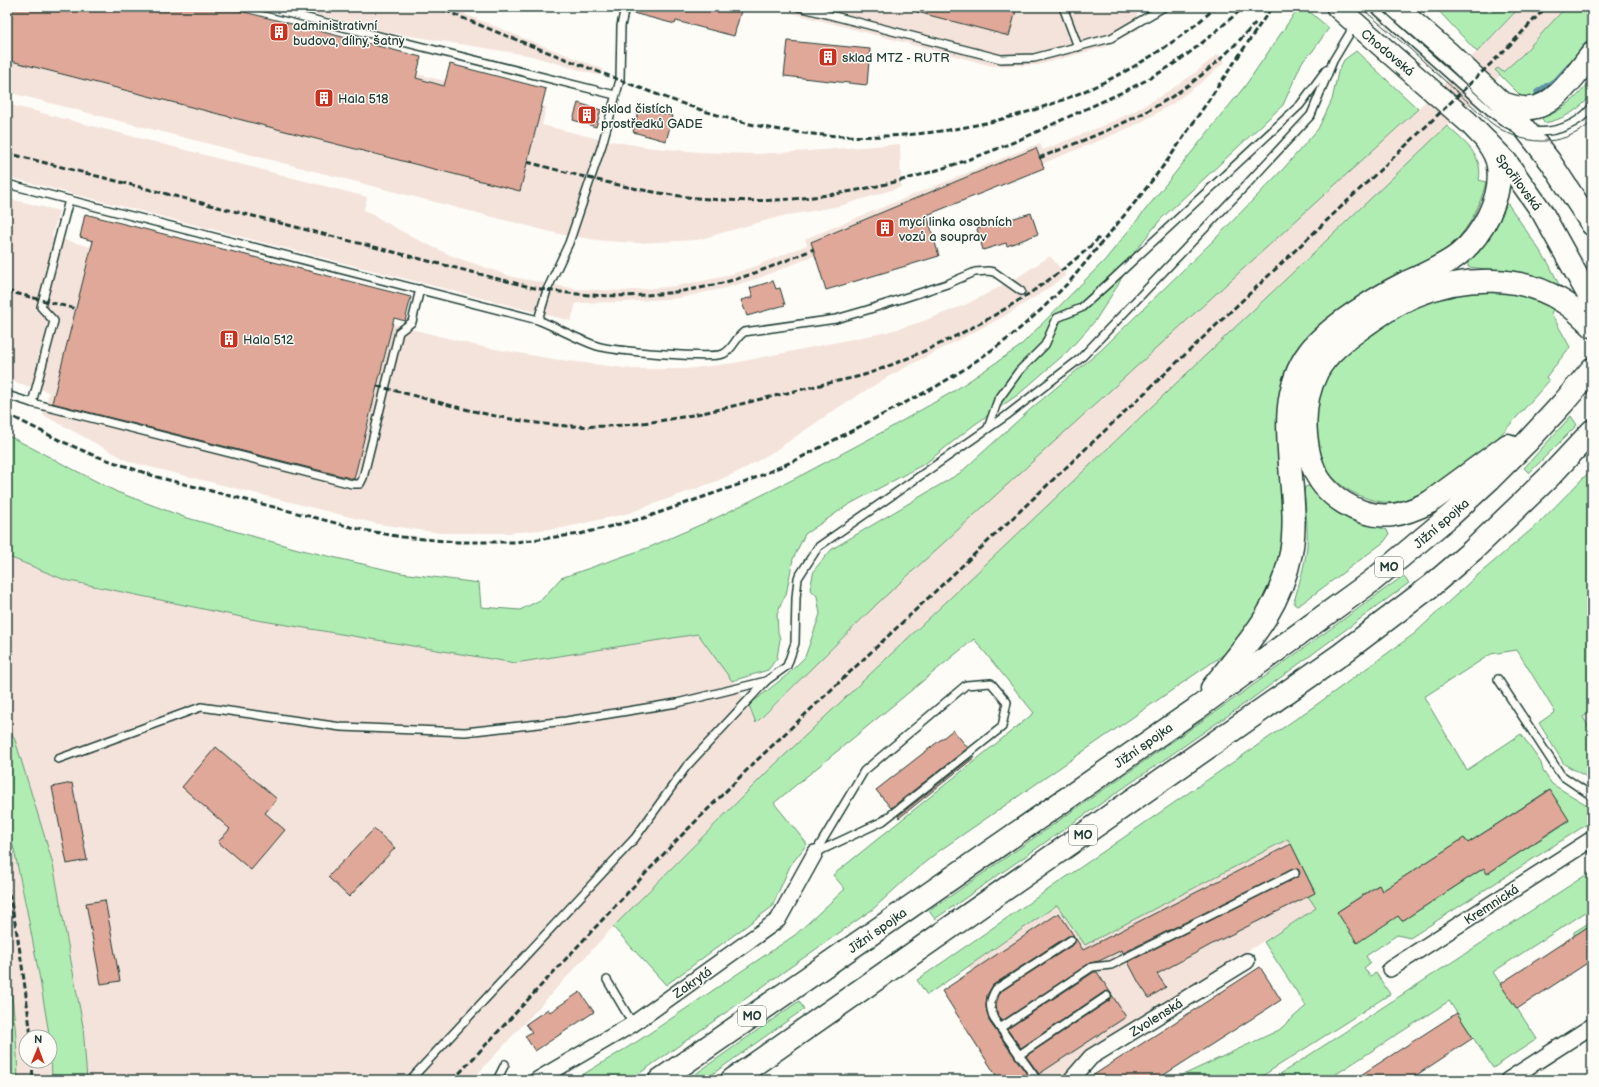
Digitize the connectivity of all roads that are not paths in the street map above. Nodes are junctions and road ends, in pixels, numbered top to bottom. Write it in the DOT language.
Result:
graph roads {
  1 [pos="263,7"];
  2 [pos="626,7"];
  3 [pos="799,7"];
  4 [pos="1063,7"];
  5 [pos="1164,7"];
  6 [pos="1373,7"];
  7 [pos="1396,7"];
  8 [pos="1345,14"];
  9 [pos="1078,47"];
  10 [pos="1592,54"];
  11 [pos="1333,61"];
  12 [pos="1422,80"];
  13 [pos="616,95"];
  14 [pos="1502,103"];
  15 [pos="1592,107"];
  16 [pos="1526,130"];
  17 [pos="1487,142"];
  18 [pos="7,184"];
  19 [pos="69,200"];
  20 [pos="1592,225"];
  21 [pos="420,289"];
  22 [pos="1021,291"];
  23 [pos="1592,302"];
  24 [pos="538,320"];
  25 [pos="1592,326"];
  26 [pos="1592,369"];
  27 [pos="7,395"];
  28 [pos="32,403"];
  29 [pos="1563,403"];
  30 [pos="988,428"];
  31 [pos="1588,435"];
  32 [pos="1498,679"];
  33 [pos="766,681"];
  34 [pos="1196,709"];
  35 [pos="58,759"];
  36 [pos="1592,796"];
  37 [pos="1592,839"];
  38 [pos="816,853"];
  39 [pos="1295,873"];
  40 [pos="1071,940"];
  41 [pos="1247,961"];
  42 [pos="1390,969"];
  43 [pos="607,980"];
  44 [pos="1107,996"];
  45 [pos="633,1024"];
  46 [pos="1592,1026"];
  47 [pos="1000,1028"];
  48 [pos="1019,1055"];
  49 [pos="505,1064"];
  50 [pos="410,1080"];
  51 [pos="497,1080"];
  52 [pos="537,1080"];
  53 [pos="660,1080"];
  54 [pos="732,1080"];
  55 [pos="1037,1080"];
  56 [pos="1070,1080"];
  57 [pos="1508,1080"];
  1 -- 13 [label="lane"];
  2 -- 13 [label="lane"];
  3 -- 9 [label="lane"];
  4 -- 9 [label="lane"];
  5 -- 9 [label="lane"];
  6 -- 16 [label="lane"];
  7 -- 14 [label="main road"];
  8 -- 11 [label="lane"];
  8 -- 12 [label="main road, Chodovská"];
  10 -- 14 [label="highway"];
  11 -- 30 [label="lane"];
  11 -- 30 [label="lane"];
  12 -- 17 [label="main road, Spořilovská"];
  13 -- 24 [label="lane"];
  14 -- 16 [label="main road"];
  15 -- 16 [label="lane"];
  16 -- 20 [label="main road"];
  17 -- 23 [label="main road, Spořilovská"];
  17 -- 34 [label="highway"];
  18 -- 19 [label="lane"];
  19 -- 21 [label="lane"];
  19 -- 28 [label="lane"];
  21 -- 24 [label="lane"];
  21 -- 28 [label="lane"];
  22 -- 24 [label="lane"];
  25 -- 29 [label="highway"];
  26 -- 29 [label="highway, Jižní spojka / MO"];
  27 -- 28 [label="lane"];
  29 -- 34 [label="highway, Jižní spojka / MO"];
  30 -- 33 [label="lane"];
  31 -- 54 [label="highway, MO"];
  32 -- 36 [label="lane"];
  33 -- 35 [label="lane"];
  33 -- 50 [label="lane"];
  34 -- 53 [label="highway, Jižní spojka / MO"];
  37 -- 42 [label="street, Kremnická"];
  38 -- 38 [label="lane"];
  38 -- 45 [label="street, Zakrytá"];
  39 -- 47 [label="lane"];
  40 -- 47 [label="lane"];
  41 -- 56 [label="street, Zvolenská"];
  43 -- 45 [label="lane"];
  44 -- 48 [label="lane"];
  45 -- 52 [label="street, Zakrytá"];
  46 -- 57 [label="street"];
  47 -- 48 [label="lane"];
  48 -- 55 [label="lane"];
  49 -- 51 [label="lane"];
}
